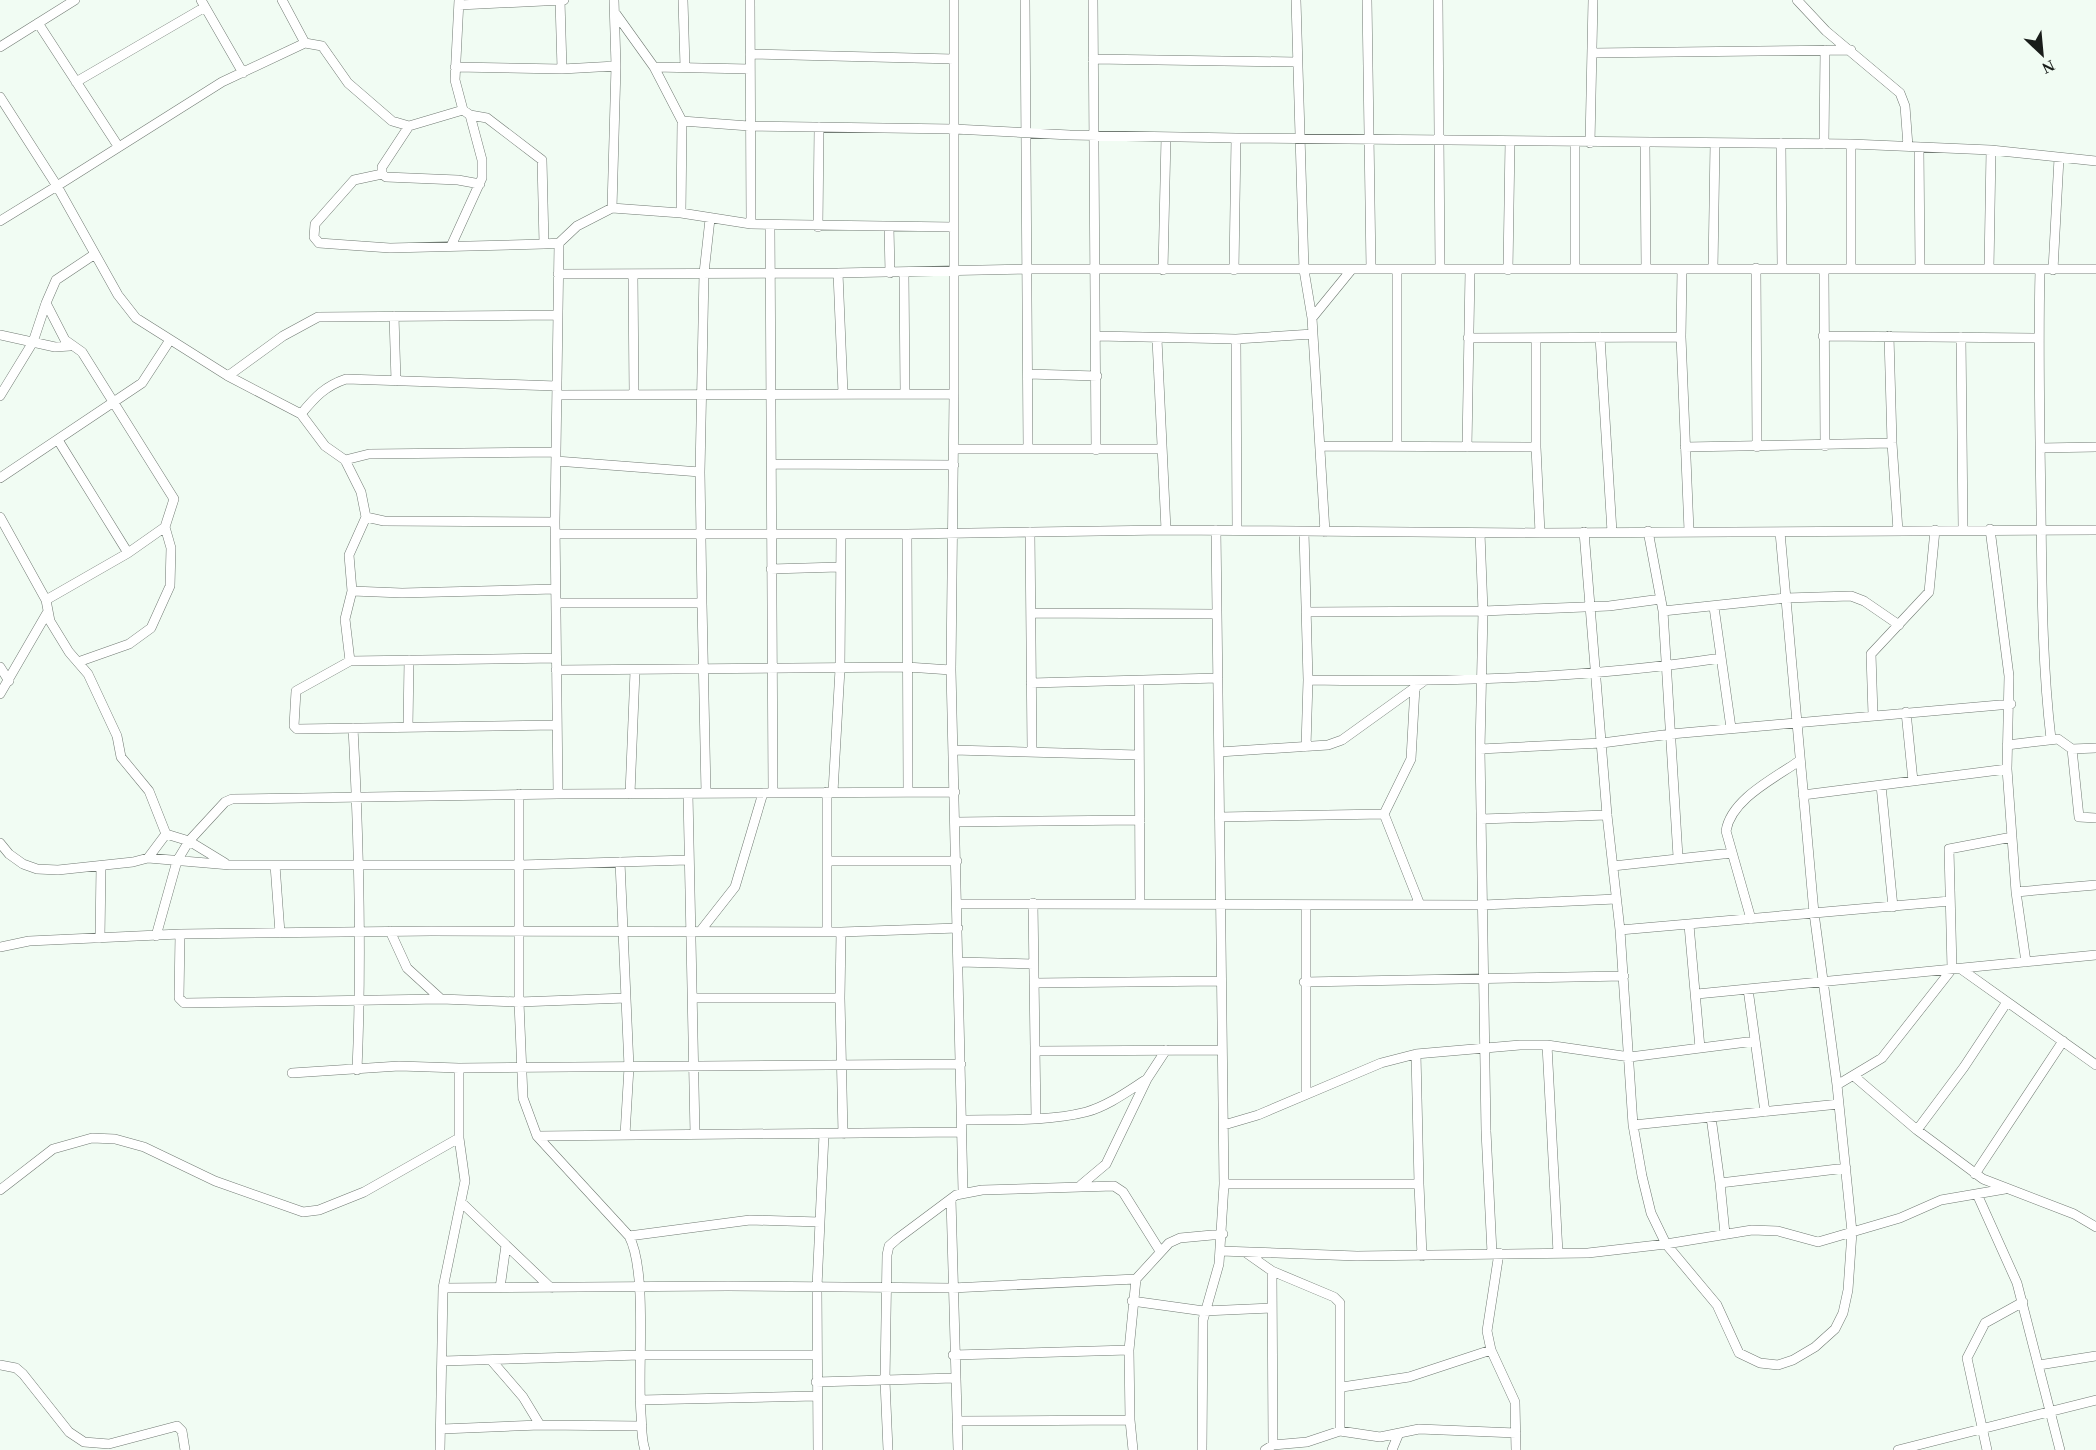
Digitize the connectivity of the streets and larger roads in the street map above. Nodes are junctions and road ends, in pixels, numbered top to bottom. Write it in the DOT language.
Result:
graph roads {
  1 [pos="75,0"];
  2 [pos="282,0"];
  3 [pos="560,0"];
  4 [pos="564,0"];
  5 [pos="614,0"];
  6 [pos="683,0"];
  7 [pos="750,0"];
  8 [pos="954,0"];
  9 [pos="1025,0"];
  10 [pos="1093,0"];
  11 [pos="1296,0"];
  12 [pos="1367,0"];
  13 [pos="1438,0"];
  14 [pos="1593,0"];
  15 [pos="1797,0"];
  16 [pos="459,3"];
  17 [pos="203,4"];
  18 [pos="616,15"];
  19 [pos="38,23"];
  20 [pos="304,43"];
  21 [pos="0,47"];
  22 [pos="1825,50"];
  23 [pos="1851,50"];
  24 [pos="1592,53"];
  25 [pos="750,54"];
  26 [pos="954,59"];
  27 [pos="1093,59"];
  28 [pos="1298,62"];
  29 [pos="616,66"];
  30 [pos="455,67"];
  31 [pos="654,67"];
  32 [pos="685,67"];
  33 [pos="562,69"];
  34 [pos="750,69"];
  35 [pos="243,73"];
  36 [pos="76,82"];
  37 [pos="0,97"];
  38 [pos="466,113"];
  39 [pos="682,121"];
  40 [pos="409,126"];
  41 [pos="749,126"];
  42 [pos="819,127"];
  43 [pos="954,129"];
  44 [pos="1025,132"];
  45 [pos="1093,135"];
  46 [pos="1166,136"];
  47 [pos="1236,138"];
  48 [pos="1302,138"];
  49 [pos="1371,139"];
  50 [pos="1439,139"];
  51 [pos="1510,141"];
  52 [pos="1645,142"];
  53 [pos="1575,143"];
  54 [pos="1590,143"];
  55 [pos="1715,143"];
  56 [pos="1781,143"];
  57 [pos="1824,144"];
  58 [pos="1851,144"];
  59 [pos="118,146"];
  60 [pos="1908,146"];
  61 [pos="1919,147"];
  62 [pos="1991,150"];
  63 [pos="2059,158"];
  64 [pos="2096,161"];
  65 [pos="382,174"];
  66 [pos="480,184"];
  67 [pos="57,186"];
  68 [pos="612,208"];
  69 [pos="681,213"];
  70 [pos="710,219"];
  71 [pos="0,221"];
  72 [pos="752,224"];
  73 [pos="770,225"];
  74 [pos="818,227"];
  75 [pos="890,227"];
  76 [pos="954,227"];
  77 [pos="559,243"];
  78 [pos="544,244"];
  79 [pos="451,246"];
  80 [pos="95,254"];
  81 [pos="1756,268"];
  82 [pos="1782,268"];
  83 [pos="1824,268"];
  84 [pos="1851,268"];
  85 [pos="1920,268"];
  86 [pos="1989,268"];
  87 [pos="1026,269"];
  88 [pos="1352,269"];
  89 [pos="1371,269"];
  90 [pos="1397,269"];
  91 [pos="1440,269"];
  92 [pos="1575,269"];
  93 [pos="1646,269"];
  94 [pos="1682,269"];
  95 [pos="1713,269"];
  96 [pos="2096,269"];
  97 [pos="1096,270"];
  98 [pos="1163,270"];
  99 [pos="1234,270"];
  100 [pos="1304,270"];
  101 [pos="1470,270"];
  102 [pos="1508,270"];
  103 [pos="2040,270"];
  104 [pos="2053,270"];
  105 [pos="904,272"];
  106 [pos="953,272"];
  107 [pos="704,273"];
  108 [pos="838,273"];
  109 [pos="890,273"];
  110 [pos="558,274"];
  111 [pos="633,274"];
  112 [pos="771,274"];
  113 [pos="46,303"];
  114 [pos="556,315"];
  115 [pos="394,316"];
  116 [pos="1312,318"];
  117 [pos="1313,334"];
  118 [pos="0,335"];
  119 [pos="1097,336"];
  120 [pos="1600,336"];
  121 [pos="1823,336"];
  122 [pos="1889,336"];
  123 [pos="1681,337"];
  124 [pos="1961,337"];
  125 [pos="1468,338"];
  126 [pos="1536,338"];
  127 [pos="2038,338"];
  128 [pos="1157,339"];
  129 [pos="1236,339"];
  130 [pos="170,340"];
  131 [pos="33,342"];
  132 [pos="70,346"];
  133 [pos="1028,374"];
  134 [pos="1097,375"];
  135 [pos="228,376"];
  136 [pos="396,381"];
  137 [pos="557,390"];
  138 [pos="843,393"];
  139 [pos="771,394"];
  140 [pos="905,394"];
  141 [pos="954,394"];
  142 [pos="634,395"];
  143 [pos="0,396"];
  144 [pos="701,396"];
  145 [pos="115,402"];
  146 [pos="301,414"];
  147 [pos="58,440"];
  148 [pos="1892,443"];
  149 [pos="1322,446"];
  150 [pos="1397,446"];
  151 [pos="1825,446"];
  152 [pos="1467,447"];
  153 [pos="1536,447"];
  154 [pos="1685,447"];
  155 [pos="1757,447"];
  156 [pos="2096,447"];
  157 [pos="2040,448"];
  158 [pos="954,449"];
  159 [pos="1028,449"];
  160 [pos="1161,449"];
  161 [pos="1096,450"];
  162 [pos="556,457"];
  163 [pos="345,460"];
  164 [pos="772,464"];
  165 [pos="954,465"];
  166 [pos="700,472"];
  167 [pos="0,478"];
  168 [pos="0,517"];
  169 [pos="366,518"];
  170 [pos="555,522"];
  171 [pos="165,527"];
  172 [pos="1963,529"];
  173 [pos="1990,529"];
  174 [pos="1166,530"];
  175 [pos="1216,530"];
  176 [pos="1237,530"];
  177 [pos="1935,530"];
  178 [pos="2041,530"];
  179 [pos="2096,530"];
  180 [pos="1648,531"];
  181 [pos="1689,531"];
  182 [pos="1780,531"];
  183 [pos="1898,531"];
  184 [pos="1030,532"];
  185 [pos="1305,532"];
  186 [pos="1325,532"];
  187 [pos="1584,532"];
  188 [pos="1612,532"];
  189 [pos="699,533"];
  190 [pos="770,533"];
  191 [pos="953,533"];
  192 [pos="1480,533"];
  193 [pos="1540,533"];
  194 [pos="555,534"];
  195 [pos="841,534"];
  196 [pos="907,534"];
  197 [pos="128,553"];
  198 [pos="839,567"];
  199 [pos="771,569"];
  200 [pos="555,589"];
  201 [pos="352,591"];
  202 [pos="1786,598"];
  203 [pos="1661,599"];
  204 [pos="46,600"];
  205 [pos="556,603"];
  206 [pos="702,603"];
  207 [pos="1588,606"];
  208 [pos="1714,607"];
  209 [pos="1483,611"];
  210 [pos="1663,611"];
  211 [pos="1306,612"];
  212 [pos="47,613"];
  213 [pos="1032,613"];
  214 [pos="1216,614"];
  215 [pos="1899,625"];
  216 [pos="556,658"];
  217 [pos="1721,658"];
  218 [pos="409,660"];
  219 [pos="350,661"];
  220 [pos="78,662"];
  221 [pos="1668,666"];
  222 [pos="0,667"];
  223 [pos="907,668"];
  224 [pos="705,669"];
  225 [pos="840,669"];
  226 [pos="556,670"];
  227 [pos="771,670"];
  228 [pos="951,670"];
  229 [pos="635,671"];
  230 [pos="1595,674"];
  231 [pos="1218,678"];
  232 [pos="1308,680"];
  233 [pos="1481,680"];
  234 [pos="9,681"];
  235 [pos="1424,681"];
  236 [pos="1139,682"];
  237 [pos="1031,683"];
  238 [pos="1415,687"];
  239 [pos="0,694"];
  240 [pos="2011,704"];
  241 [pos="1906,712"];
  242 [pos="1873,715"];
  243 [pos="1795,723"];
  244 [pos="557,725"];
  245 [pos="408,727"];
  246 [pos="353,728"];
  247 [pos="1731,728"];
  248 [pos="1671,734"];
  249 [pos="2051,739"];
  250 [pos="1602,743"];
  251 [pos="2007,745"];
  252 [pos="1306,747"];
  253 [pos="2096,748"];
  254 [pos="1480,749"];
  255 [pos="2072,749"];
  256 [pos="953,750"];
  257 [pos="1032,750"];
  258 [pos="1219,752"];
  259 [pos="1139,755"];
  260 [pos="1799,761"];
  261 [pos="2007,770"];
  262 [pos="1912,781"];
  263 [pos="1881,785"];
  264 [pos="830,792"];
  265 [pos="908,792"];
  266 [pos="955,792"];
  267 [pos="706,793"];
  268 [pos="768,793"];
  269 [pos="519,794"];
  270 [pos="558,794"];
  271 [pos="630,794"];
  272 [pos="688,794"];
  273 [pos="357,795"];
  274 [pos="1803,795"];
  275 [pos="1384,814"];
  276 [pos="1607,815"];
  277 [pos="1220,817"];
  278 [pos="2096,818"];
  279 [pos="1481,819"];
  280 [pos="1140,820"];
  281 [pos="956,822"];
  282 [pos="166,834"];
  283 [pos="2012,837"];
  284 [pos="189,841"];
  285 [pos="0,843"];
  286 [pos="1732,853"];
  287 [pos="1678,857"];
  288 [pos="148,858"];
  289 [pos="688,860"];
  290 [pos="177,861"];
  291 [pos="827,861"];
  292 [pos="957,861"];
  293 [pos="620,862"];
  294 [pos="359,864"];
  295 [pos="230,865"];
  296 [pos="275,865"];
  297 [pos="520,865"];
  298 [pos="101,866"];
  299 [pos="1613,866"];
  300 [pos="2096,885"];
  301 [pos="2016,892"];
  302 [pos="1616,899"];
  303 [pos="1950,901"];
  304 [pos="1034,903"];
  305 [pos="1140,903"];
  306 [pos="1221,903"];
  307 [pos="958,904"];
  308 [pos="1420,904"];
  309 [pos="1483,905"];
  310 [pos="1306,906"];
  311 [pos="1893,907"];
  312 [pos="1814,913"];
  313 [pos="1751,919"];
  314 [pos="1689,926"];
  315 [pos="958,928"];
  316 [pos="702,929"];
  317 [pos="691,930"];
  318 [pos="1620,930"];
  319 [pos="390,931"];
  320 [pos="520,931"];
  321 [pos="623,931"];
  322 [pos="827,931"];
  323 [pos="357,932"];
  324 [pos="842,932"];
  325 [pos="280,933"];
  326 [pos="180,934"];
  327 [pos="156,936"];
  328 [pos="100,938"];
  329 [pos="0,947"];
  330 [pos="2096,955"];
  331 [pos="959,962"];
  332 [pos="2026,962"];
  333 [pos="1033,964"];
  334 [pos="1957,969"];
  335 [pos="1624,976"];
  336 [pos="1484,979"];
  337 [pos="1221,981"];
  338 [pos="1305,982"];
  339 [pos="1034,983"];
  340 [pos="1823,983"];
  341 [pos="1748,989"];
  342 [pos="1696,994"];
  343 [pos="626,998"];
  344 [pos="840,998"];
  345 [pos="441,999"];
  346 [pos="693,999"];
  347 [pos="360,1000"];
  348 [pos="519,1002"];
  349 [pos="2007,1002"];
  350 [pos="1755,1041"];
  351 [pos="2063,1041"];
  352 [pos="1547,1045"];
  353 [pos="1485,1047"];
  354 [pos="1700,1047"];
  355 [pos="1166,1050"];
  356 [pos="1222,1050"];
  357 [pos="1036,1051"];
  358 [pos="1416,1054"];
  359 [pos="1630,1057"];
  360 [pos="961,1065"];
  361 [pos="2096,1065"];
  362 [pos="693,1066"];
  363 [pos="629,1067"];
  364 [pos="841,1067"];
  365 [pos="459,1068"];
  366 [pos="521,1068"];
  367 [pos="357,1070"];
  368 [pos="292,1073"];
  369 [pos="1855,1077"];
  370 [pos="1147,1079"];
  371 [pos="1837,1085"];
  372 [pos="1306,1094"];
  373 [pos="1839,1104"];
  374 [pos="1765,1112"];
  375 [pos="1711,1117"];
  376 [pos="1036,1119"];
  377 [pos="962,1120"];
  378 [pos="1224,1125"];
  379 [pos="1633,1125"];
  380 [pos="1917,1130"];
  381 [pos="962,1132"];
  382 [pos="695,1134"];
  383 [pos="824,1134"];
  384 [pos="843,1134"];
  385 [pos="625,1135"];
  386 [pos="537,1136"];
  387 [pos="459,1138"];
  388 [pos="1846,1168"];
  389 [pos="1975,1174"];
  390 [pos="1720,1183"];
  391 [pos="1224,1184"];
  392 [pos="1419,1184"];
  393 [pos="1081,1185"];
  394 [pos="2005,1189"];
  395 [pos="0,1190"];
  396 [pos="963,1192"];
  397 [pos="1977,1194"];
  398 [pos="951,1199"];
  399 [pos="462,1203"];
  400 [pos="820,1222"];
  401 [pos="2096,1227"];
  402 [pos="1852,1232"];
  403 [pos="1223,1234"];
  404 [pos="1725,1234"];
  405 [pos="629,1236"];
  406 [pos="1666,1244"];
  407 [pos="506,1245"];
  408 [pos="1160,1251"];
  409 [pos="1221,1251"];
  410 [pos="1245,1252"];
  411 [pos="1496,1253"];
  412 [pos="1558,1253"];
  413 [pos="1422,1256"];
  414 [pos="1272,1272"];
  415 [pos="1136,1279"];
  416 [pos="885,1286"];
  417 [pos="817,1287"];
  418 [pos="443,1288"];
  419 [pos="500,1288"];
  420 [pos="551,1288"];
  421 [pos="638,1288"];
  422 [pos="952,1288"];
  423 [pos="1132,1301"];
  424 [pos="2023,1302"];
  425 [pos="1272,1308"];
  426 [pos="1204,1311"];
  427 [pos="1129,1350"];
  428 [pos="1491,1350"];
  429 [pos="640,1355"];
  430 [pos="816,1355"];
  431 [pos="954,1355"];
  432 [pos="2096,1356"];
  433 [pos="491,1360"];
  434 [pos="443,1361"];
  435 [pos="0,1365"];
  436 [pos="2039,1365"];
  437 [pos="954,1378"];
  438 [pos="885,1381"];
  439 [pos="816,1382"];
  440 [pos="1342,1387"];
  441 [pos="816,1396"];
  442 [pos="640,1400"];
  443 [pos="2096,1400"];
  444 [pos="2050,1411"];
  445 [pos="1130,1420"];
  446 [pos="957,1421"];
  447 [pos="540,1425"];
  448 [pos="642,1426"];
  449 [pos="1981,1427"];
  450 [pos="442,1429"];
  451 [pos="1340,1431"];
  452 [pos="1399,1433"];
  453 [pos="1516,1433"];
  454 [pos="643,1448"];
  455 [pos="1915,1448"];
  456 [pos="1268,1449"];
  457 [pos="185,1450"];
  458 [pos="440,1450"];
  459 [pos="818,1450"];
  460 [pos="888,1450"];
  461 [pos="958,1450"];
  462 [pos="1133,1450"];
  463 [pos="1202,1450"];
  464 [pos="1392,1450"];
  465 [pos="1516,1450"];
  466 [pos="1898,1450"];
  467 [pos="1987,1450"];
  468 [pos="2060,1450"];
  1 -- 19 [label="street"];
  2 -- 20 [label="street"];
  3 -- 4 [label="street"];
  3 -- 16 [label="street"];
  3 -- 33 [label="street"];
  5 -- 18 [label="street"];
  6 -- 32 [label="street"];
  7 -- 25 [label="street"];
  8 -- 26 [label="street"];
  9 -- 44 [label="street"];
  10 -- 27 [label="street"];
  11 -- 28 [label="street"];
  12 -- 49 [label="street"];
  13 -- 50 [label="street"];
  14 -- 24 [label="street"];
  15 -- 23 [label="street"];
  16 -- 30 [label="street"];
  17 -- 35 [label="street"];
  17 -- 36 [label="street"];
  18 -- 29 [label="street"];
  18 -- 31 [label="street"];
  19 -- 21 [label="street"];
  19 -- 36 [label="street"];
  20 -- 35 [label="street"];
  20 -- 40 [label="street"];
  22 -- 23 [label="street"];
  22 -- 24 [label="street"];
  22 -- 57 [label="street"];
  23 -- 60 [label="street"];
  24 -- 54 [label="street"];
  25 -- 26 [label="street"];
  25 -- 34 [label="street"];
  26 -- 43 [label="street"];
  27 -- 28 [label="street"];
  27 -- 45 [label="street"];
  28 -- 48 [label="street"];
  29 -- 33 [label="street"];
  29 -- 68 [label="street"];
  30 -- 33 [label="street"];
  30 -- 38 [label="street"];
  31 -- 32 [label="street"];
  31 -- 39 [label="street"];
  32 -- 34 [label="street"];
  34 -- 41 [label="street"];
  35 -- 59 [label="street"];
  36 -- 59 [label="street"];
  37 -- 67 [label="street"];
  38 -- 40 [label="street"];
  38 -- 66 [label="street"];
  38 -- 78 [label="street"];
  39 -- 41 [label="street"];
  39 -- 69 [label="street"];
  40 -- 65 [label="street"];
  41 -- 42 [label="street"];
  41 -- 72 [label="street"];
  42 -- 43 [label="street"];
  42 -- 74 [label="street"];
  43 -- 44 [label="street"];
  43 -- 76 [label="street"];
  44 -- 45 [label="street"];
  44 -- 87 [label="street"];
  45 -- 46 [label="street"];
  45 -- 97 [label="street"];
  46 -- 47 [label="street"];
  46 -- 98 [label="street"];
  47 -- 48 [label="street"];
  47 -- 99 [label="street"];
  48 -- 49 [label="street"];
  48 -- 100 [label="street"];
  49 -- 50 [label="street"];
  49 -- 89 [label="street"];
  50 -- 51 [label="street"];
  50 -- 91 [label="street"];
  51 -- 53 [label="street"];
  51 -- 102 [label="street"];
  52 -- 54 [label="street"];
  52 -- 55 [label="street"];
  52 -- 93 [label="street"];
  53 -- 54 [label="street"];
  53 -- 92 [label="street"];
  55 -- 56 [label="street"];
  55 -- 95 [label="street"];
  56 -- 57 [label="street"];
  56 -- 82 [label="street"];
  57 -- 58 [label="street"];
  58 -- 60 [label="street"];
  58 -- 84 [label="street"];
  59 -- 67 [label="street"];
  60 -- 61 [label="street"];
  61 -- 62 [label="street"];
  61 -- 85 [label="street"];
  62 -- 63 [label="street"];
  62 -- 86 [label="street"];
  63 -- 64 [label="street"];
  63 -- 104 [label="street"];
  65 -- 66 [label="street"];
  65 -- 79 [label="street"];
  66 -- 79 [label="street"];
  67 -- 71 [label="street"];
  67 -- 80 [label="street"];
  68 -- 69 [label="street"];
  68 -- 77 [label="street"];
  69 -- 70 [label="street"];
  70 -- 72 [label="street"];
  70 -- 107 [label="street"];
  72 -- 73 [label="street"];
  73 -- 74 [label="street"];
  73 -- 112 [label="street"];
  74 -- 75 [label="street"];
  75 -- 76 [label="street"];
  75 -- 109 [label="street"];
  76 -- 106 [label="street"];
  77 -- 78 [label="street"];
  77 -- 110 [label="street"];
  78 -- 79 [label="street"];
  80 -- 113 [label="street"];
  80 -- 130 [label="street"];
  81 -- 82 [label="street"];
  81 -- 95 [label="street"];
  81 -- 155 [label="street"];
  82 -- 83 [label="street"];
  83 -- 84 [label="street"];
  83 -- 121 [label="street"];
  84 -- 85 [label="street"];
  85 -- 86 [label="street"];
  86 -- 103 [label="street"];
  87 -- 97 [label="street"];
  87 -- 106 [label="street"];
  87 -- 133 [label="street"];
  88 -- 89 [label="street"];
  88 -- 100 [label="street"];
  88 -- 116 [label="street"];
  89 -- 90 [label="street"];
  90 -- 91 [label="street"];
  90 -- 150 [label="street"];
  91 -- 101 [label="street"];
  92 -- 93 [label="street"];
  92 -- 102 [label="street"];
  93 -- 94 [label="street"];
  94 -- 95 [label="street"];
  94 -- 123 [label="street"];
  96 -- 104 [label="street"];
  97 -- 98 [label="street"];
  97 -- 119 [label="street"];
  98 -- 99 [label="street"];
  99 -- 100 [label="street"];
  100 -- 116 [label="street"];
  101 -- 102 [label="street"];
  101 -- 125 [label="street"];
  103 -- 104 [label="street"];
  103 -- 127 [label="street"];
  105 -- 106 [label="street"];
  105 -- 109 [label="street"];
  105 -- 140 [label="street"];
  106 -- 141 [label="street"];
  107 -- 111 [label="street"];
  107 -- 112 [label="street"];
  107 -- 144 [label="street"];
  108 -- 109 [label="street"];
  108 -- 112 [label="street"];
  108 -- 138 [label="street"];
  110 -- 111 [label="street"];
  110 -- 114 [label="street"];
  111 -- 142 [label="street"];
  112 -- 139 [label="street"];
  113 -- 131 [label="street"];
  113 -- 132 [label="street"];
  114 -- 115 [label="street"];
  114 -- 137 [label="street"];
  115 -- 135 [label="street"];
  115 -- 136 [label="street"];
  116 -- 117 [label="street"];
  117 -- 129 [label="street"];
  117 -- 149 [label="street"];
  118 -- 131 [label="street"];
  119 -- 128 [label="street"];
  119 -- 134 [label="street"];
  120 -- 123 [label="street"];
  120 -- 126 [label="street"];
  120 -- 188 [label="street"];
  121 -- 122 [label="street"];
  121 -- 151 [label="street"];
  122 -- 124 [label="street"];
  122 -- 148 [label="street"];
  123 -- 154 [label="street"];
  124 -- 127 [label="street"];
  124 -- 172 [label="street"];
  125 -- 126 [label="street"];
  125 -- 152 [label="street"];
  126 -- 153 [label="street"];
  127 -- 157 [label="street"];
  128 -- 129 [label="street"];
  128 -- 160 [label="street"];
  129 -- 176 [label="street"];
  130 -- 135 [label="street"];
  130 -- 145 [label="street"];
  131 -- 132 [label="street"];
  131 -- 143 [label="street"];
  132 -- 145 [label="street"];
  133 -- 134 [label="street"];
  133 -- 159 [label="street"];
  134 -- 161 [label="street"];
  135 -- 146 [label="street"];
  136 -- 137 [label="street"];
  136 -- 146 [label="street"];
  137 -- 142 [label="street"];
  137 -- 162 [label="street"];
  138 -- 139 [label="street"];
  138 -- 140 [label="street"];
  139 -- 144 [label="street"];
  139 -- 164 [label="street"];
  140 -- 141 [label="street"];
  141 -- 158 [label="street"];
  142 -- 144 [label="street"];
  144 -- 166 [label="street"];
  145 -- 147 [label="street"];
  145 -- 171 [label="street"];
  146 -- 163 [label="street"];
  147 -- 167 [label="street"];
  147 -- 197 [label="street"];
  148 -- 151 [label="street"];
  148 -- 183 [label="street"];
  149 -- 150 [label="street"];
  149 -- 186 [label="street"];
  150 -- 152 [label="street"];
  151 -- 155 [label="street"];
  152 -- 153 [label="street"];
  153 -- 193 [label="street"];
  154 -- 155 [label="street"];
  154 -- 181 [label="street"];
  156 -- 157 [label="street"];
  157 -- 178 [label="street"];
  158 -- 159 [label="street"];
  158 -- 165 [label="street"];
  159 -- 161 [label="street"];
  160 -- 161 [label="street"];
  160 -- 174 [label="street"];
  162 -- 163 [label="street"];
  162 -- 166 [label="street"];
  162 -- 170 [label="street"];
  163 -- 169 [label="street"];
  164 -- 165 [label="street"];
  164 -- 190 [label="street"];
  165 -- 191 [label="street"];
  166 -- 189 [label="street"];
  168 -- 204 [label="street"];
  169 -- 170 [label="street"];
  169 -- 201 [label="street"];
  170 -- 194 [label="street"];
  171 -- 197 [label="street"];
  171 -- 220 [label="street"];
  172 -- 173 [label="street"];
  172 -- 177 [label="street"];
  173 -- 178 [label="street"];
  173 -- 240 [label="street"];
  174 -- 175 [label="street"];
  174 -- 184 [label="street"];
  175 -- 176 [label="street"];
  175 -- 214 [label="street"];
  176 -- 185 [label="street"];
  177 -- 183 [label="street"];
  177 -- 215 [label="street"];
  178 -- 179 [label="street"];
  178 -- 249 [label="street"];
  180 -- 181 [label="street"];
  180 -- 188 [label="street"];
  180 -- 203 [label="street"];
  181 -- 182 [label="street"];
  182 -- 183 [label="street"];
  182 -- 202 [label="street"];
  184 -- 191 [label="street"];
  184 -- 213 [label="street"];
  185 -- 186 [label="street"];
  185 -- 211 [label="street"];
  186 -- 192 [label="street"];
  187 -- 188 [label="street"];
  187 -- 193 [label="street"];
  187 -- 207 [label="street"];
  189 -- 190 [label="street"];
  189 -- 194 [label="street"];
  189 -- 206 [label="street"];
  190 -- 195 [label="street"];
  190 -- 199 [label="street"];
  191 -- 196 [label="street"];
  191 -- 228 [label="street"];
  192 -- 193 [label="street"];
  192 -- 209 [label="street"];
  194 -- 200 [label="street"];
  195 -- 196 [label="street"];
  195 -- 198 [label="street"];
  196 -- 223 [label="street"];
  197 -- 204 [label="street"];
  198 -- 199 [label="street"];
  198 -- 225 [label="street"];
  199 -- 227 [label="street"];
  200 -- 201 [label="street"];
  200 -- 205 [label="street"];
  201 -- 219 [label="street"];
  202 -- 208 [label="street"];
  202 -- 215 [label="street"];
  202 -- 243 [label="street"];
  203 -- 207 [label="street"];
  203 -- 210 [label="street"];
  204 -- 212 [label="street"];
  205 -- 206 [label="street"];
  205 -- 216 [label="street"];
  206 -- 224 [label="street"];
  207 -- 209 [label="street"];
  207 -- 230 [label="street"];
  208 -- 210 [label="street"];
  208 -- 217 [label="street"];
  209 -- 211 [label="street"];
  209 -- 233 [label="street"];
  210 -- 221 [label="street"];
  211 -- 232 [label="street"];
  212 -- 220 [label="street"];
  212 -- 234 [label="street"];
  213 -- 214 [label="street"];
  213 -- 237 [label="street"];
  214 -- 231 [label="street"];
  215 -- 242 [label="street"];
  216 -- 218 [label="street"];
  216 -- 226 [label="street"];
  217 -- 221 [label="street"];
  217 -- 247 [label="street"];
  218 -- 219 [label="street"];
  218 -- 245 [label="street"];
  219 -- 246 [label="street"];
  220 -- 282 [label="street"];
  221 -- 230 [label="street"];
  221 -- 248 [label="street"];
  222 -- 234 [label="street"];
  223 -- 225 [label="street"];
  223 -- 228 [label="street"];
  223 -- 265 [label="street"];
  224 -- 227 [label="street"];
  224 -- 229 [label="street"];
  224 -- 267 [label="street"];
  225 -- 227 [label="street"];
  225 -- 264 [label="street"];
  226 -- 229 [label="street"];
  226 -- 244 [label="street"];
  227 -- 268 [label="street"];
  228 -- 256 [label="street"];
  229 -- 271 [label="street"];
  230 -- 233 [label="street"];
  230 -- 250 [label="street"];
  231 -- 236 [label="street"];
  231 -- 258 [label="street"];
  232 -- 235 [label="street"];
  232 -- 252 [label="street"];
  233 -- 235 [label="street"];
  233 -- 254 [label="street"];
  234 -- 239 [label="street"];
  235 -- 238 [label="street"];
  236 -- 237 [label="street"];
  236 -- 259 [label="street"];
  237 -- 257 [label="street"];
  238 -- 252 [label="street"];
  238 -- 275 [label="street"];
  240 -- 241 [label="street"];
  240 -- 251 [label="street"];
  241 -- 242 [label="street"];
  241 -- 262 [label="street"];
  242 -- 243 [label="street"];
  243 -- 247 [label="street"];
  243 -- 260 [label="street"];
  244 -- 245 [label="street"];
  244 -- 270 [label="street"];
  245 -- 246 [label="street"];
  246 -- 273 [label="street"];
  247 -- 248 [label="street"];
  248 -- 250 [label="street"];
  248 -- 287 [label="street"];
  249 -- 251 [label="street"];
  249 -- 255 [label="street"];
  250 -- 254 [label="street"];
  250 -- 276 [label="street"];
  251 -- 261 [label="street"];
  252 -- 258 [label="street"];
  253 -- 255 [label="street"];
  254 -- 279 [label="street"];
  255 -- 278 [label="street"];
  256 -- 257 [label="street"];
  256 -- 266 [label="street"];
  257 -- 259 [label="street"];
  258 -- 277 [label="street"];
  259 -- 280 [label="street"];
  260 -- 274 [label="street"];
  260 -- 286 [label="street"];
  261 -- 262 [label="street"];
  261 -- 283 [label="street"];
  262 -- 263 [label="street"];
  263 -- 274 [label="street"];
  263 -- 311 [label="street"];
  264 -- 265 [label="street"];
  264 -- 268 [label="street"];
  264 -- 291 [label="street"];
  265 -- 266 [label="street"];
  266 -- 281 [label="street"];
  267 -- 268 [label="street"];
  267 -- 272 [label="street"];
  268 -- 316 [label="street"];
  269 -- 270 [label="street"];
  269 -- 273 [label="street"];
  269 -- 297 [label="street"];
  270 -- 271 [label="street"];
  271 -- 272 [label="street"];
  272 -- 289 [label="street"];
  273 -- 284 [label="street"];
  273 -- 294 [label="street"];
  274 -- 312 [label="street"];
  275 -- 277 [label="street"];
  275 -- 308 [label="street"];
  276 -- 279 [label="street"];
  276 -- 299 [label="street"];
  277 -- 306 [label="street"];
  279 -- 309 [label="street"];
  280 -- 281 [label="street"];
  280 -- 305 [label="street"];
  281 -- 292 [label="street"];
  282 -- 284 [label="street"];
  282 -- 288 [label="street"];
  283 -- 301 [label="street"];
  283 -- 303 [label="street"];
  284 -- 290 [label="street"];
  284 -- 295 [label="street"];
  285 -- 298 [label="street"];
  286 -- 287 [label="street"];
  286 -- 313 [label="street"];
  287 -- 299 [label="street"];
  288 -- 290 [label="street"];
  288 -- 298 [label="street"];
  289 -- 293 [label="street"];
  289 -- 317 [label="street"];
  290 -- 295 [label="street"];
  290 -- 327 [label="street"];
  291 -- 292 [label="street"];
  291 -- 322 [label="street"];
  292 -- 307 [label="street"];
  293 -- 297 [label="street"];
  293 -- 321 [label="street"];
  294 -- 296 [label="street"];
  294 -- 297 [label="street"];
  294 -- 323 [label="street"];
  295 -- 296 [label="street"];
  296 -- 325 [label="street"];
  297 -- 320 [label="street"];
  298 -- 328 [label="street"];
  299 -- 302 [label="street"];
  300 -- 301 [label="street"];
  301 -- 332 [label="street"];
  302 -- 309 [label="street"];
  302 -- 318 [label="street"];
  303 -- 311 [label="street"];
  303 -- 334 [label="street"];
  304 -- 305 [label="street"];
  304 -- 307 [label="street"];
  304 -- 333 [label="street"];
  305 -- 306 [label="street"];
  306 -- 310 [label="street"];
  306 -- 337 [label="street"];
  307 -- 315 [label="street"];
  308 -- 309 [label="street"];
  308 -- 310 [label="street"];
  309 -- 336 [label="street"];
  310 -- 338 [label="street"];
  311 -- 312 [label="street"];
  312 -- 313 [label="street"];
  312 -- 340 [label="street"];
  313 -- 314 [label="street"];
  314 -- 318 [label="street"];
  314 -- 342 [label="street"];
  315 -- 324 [label="street"];
  315 -- 331 [label="street"];
  316 -- 317 [label="street"];
  316 -- 322 [label="street"];
  317 -- 321 [label="street"];
  317 -- 346 [label="street"];
  318 -- 335 [label="street"];
  319 -- 320 [label="street"];
  319 -- 323 [label="street"];
  319 -- 345 [label="street"];
  320 -- 321 [label="street"];
  320 -- 348 [label="street"];
  321 -- 343 [label="street"];
  322 -- 324 [label="street"];
  323 -- 325 [label="street"];
  323 -- 347 [label="street"];
  324 -- 344 [label="street"];
  325 -- 326 [label="street"];
  326 -- 327 [label="street"];
  326 -- 347 [label="street"];
  327 -- 328 [label="street"];
  328 -- 329 [label="street"];
  330 -- 332 [label="street"];
  331 -- 333 [label="street"];
  331 -- 360 [label="street"];
  332 -- 334 [label="street"];
  333 -- 339 [label="street"];
  334 -- 340 [label="street"];
  334 -- 349 [label="street"];
  334 -- 369 [label="street"];
  335 -- 336 [label="street"];
  335 -- 359 [label="street"];
  336 -- 338 [label="street"];
  336 -- 353 [label="street"];
  337 -- 339 [label="street"];
  337 -- 356 [label="street"];
  338 -- 372 [label="street"];
  339 -- 357 [label="street"];
  340 -- 341 [label="street"];
  340 -- 371 [label="street"];
  341 -- 342 [label="street"];
  341 -- 350 [label="street"];
  342 -- 354 [label="street"];
  343 -- 348 [label="street"];
  343 -- 363 [label="street"];
  344 -- 346 [label="street"];
  344 -- 364 [label="street"];
  345 -- 347 [label="street"];
  345 -- 348 [label="street"];
  346 -- 362 [label="street"];
  347 -- 367 [label="street"];
  348 -- 366 [label="street"];
  349 -- 351 [label="street"];
  349 -- 380 [label="street"];
  350 -- 354 [label="street"];
  350 -- 374 [label="street"];
  351 -- 361 [label="street"];
  351 -- 389 [label="street"];
  352 -- 353 [label="street"];
  352 -- 359 [label="street"];
  352 -- 412 [label="street"];
  353 -- 358 [label="street"];
  353 -- 411 [label="street"];
  354 -- 359 [label="street"];
  355 -- 356 [label="street"];
  355 -- 357 [label="street"];
  355 -- 370 [label="street"];
  356 -- 378 [label="street"];
  357 -- 376 [label="street"];
  358 -- 372 [label="street"];
  358 -- 392 [label="street"];
  359 -- 379 [label="street"];
  360 -- 364 [label="street"];
  360 -- 377 [label="street"];
  362 -- 363 [label="street"];
  362 -- 364 [label="street"];
  362 -- 382 [label="street"];
  363 -- 366 [label="street"];
  363 -- 385 [label="street"];
  364 -- 384 [label="street"];
  365 -- 366 [label="street"];
  365 -- 367 [label="street"];
  365 -- 387 [label="street"];
  366 -- 386 [label="street"];
  367 -- 368 [label="street"];
  369 -- 371 [label="street"];
  369 -- 380 [label="street"];
  370 -- 376 [label="street"];
  370 -- 393 [label="street"];
  371 -- 373 [label="street"];
  372 -- 378 [label="street"];
  373 -- 374 [label="street"];
  373 -- 388 [label="street"];
  374 -- 375 [label="street"];
  375 -- 379 [label="street"];
  375 -- 390 [label="street"];
  376 -- 377 [label="street"];
  377 -- 381 [label="street"];
  378 -- 391 [label="street"];
  379 -- 406 [label="street"];
  380 -- 389 [label="street"];
  381 -- 384 [label="street"];
  381 -- 396 [label="street"];
  382 -- 383 [label="street"];
  382 -- 385 [label="street"];
  383 -- 384 [label="street"];
  383 -- 400 [label="street"];
  385 -- 386 [label="street"];
  386 -- 405 [label="street"];
  387 -- 395 [label="street"];
  387 -- 399 [label="street"];
  388 -- 390 [label="street"];
  388 -- 402 [label="street"];
  389 -- 394 [label="street"];
  390 -- 404 [label="street"];
  391 -- 392 [label="street"];
  391 -- 403 [label="street"];
  392 -- 413 [label="street"];
  393 -- 396 [label="street"];
  393 -- 408 [label="street"];
  394 -- 397 [label="street"];
  394 -- 401 [label="street"];
  396 -- 398 [label="street"];
  397 -- 402 [label="street"];
  397 -- 424 [label="street"];
  398 -- 416 [label="street"];
  398 -- 422 [label="street"];
  399 -- 407 [label="street"];
  399 -- 418 [label="street"];
  400 -- 405 [label="street"];
  400 -- 417 [label="street"];
  402 -- 404 [label="street"];
  402 -- 406 [label="street"];
  403 -- 408 [label="street"];
  403 -- 409 [label="street"];
  404 -- 406 [label="street"];
  405 -- 421 [label="street"];
  406 -- 412 [label="street"];
  407 -- 419 [label="street"];
  407 -- 420 [label="street"];
  408 -- 415 [label="street"];
  409 -- 410 [label="street"];
  409 -- 426 [label="street"];
  410 -- 413 [label="street"];
  410 -- 414 [label="street"];
  411 -- 412 [label="street"];
  411 -- 413 [label="street"];
  411 -- 428 [label="street"];
  414 -- 425 [label="street"];
  414 -- 440 [label="street"];
  415 -- 422 [label="street"];
  415 -- 423 [label="street"];
  416 -- 417 [label="street"];
  416 -- 422 [label="street"];
  416 -- 438 [label="street"];
  417 -- 421 [label="street"];
  417 -- 430 [label="street"];
  418 -- 419 [label="street"];
  418 -- 434 [label="street"];
  419 -- 420 [label="street"];
  420 -- 421 [label="street"];
  421 -- 429 [label="street"];
  422 -- 431 [label="street"];
  423 -- 426 [label="street"];
  423 -- 427 [label="street"];
  424 -- 436 [label="street"];
  424 -- 449 [label="street"];
  425 -- 426 [label="street"];
  425 -- 456 [label="street"];
  426 -- 463 [label="street"];
  427 -- 431 [label="street"];
  427 -- 445 [label="street"];
  428 -- 440 [label="street"];
  428 -- 453 [label="street"];
  429 -- 430 [label="street"];
  429 -- 433 [label="street"];
  429 -- 442 [label="street"];
  430 -- 439 [label="street"];
  431 -- 437 [label="street"];
  432 -- 436 [label="street"];
  433 -- 434 [label="street"];
  433 -- 447 [label="street"];
  434 -- 450 [label="street"];
  435 -- 457 [label="street"];
  436 -- 444 [label="street"];
  437 -- 438 [label="street"];
  437 -- 446 [label="street"];
  438 -- 439 [label="street"];
  438 -- 460 [label="street"];
  439 -- 441 [label="street"];
  440 -- 451 [label="street"];
  441 -- 442 [label="street"];
  441 -- 459 [label="street"];
  442 -- 448 [label="street"];
  443 -- 444 [label="street"];
  444 -- 449 [label="street"];
  444 -- 468 [label="street"];
  445 -- 446 [label="street"];
  445 -- 462 [label="street"];
  446 -- 461 [label="street"];
  447 -- 448 [label="street"];
  447 -- 450 [label="street"];
  448 -- 454 [label="street"];
  449 -- 455 [label="street"];
  449 -- 467 [label="street"];
  450 -- 458 [label="street"];
  451 -- 452 [label="street"];
  451 -- 456 [label="street"];
  452 -- 453 [label="street"];
  452 -- 464 [label="street"];
  453 -- 465 [label="street"];
  455 -- 466 [label="street"];
}
